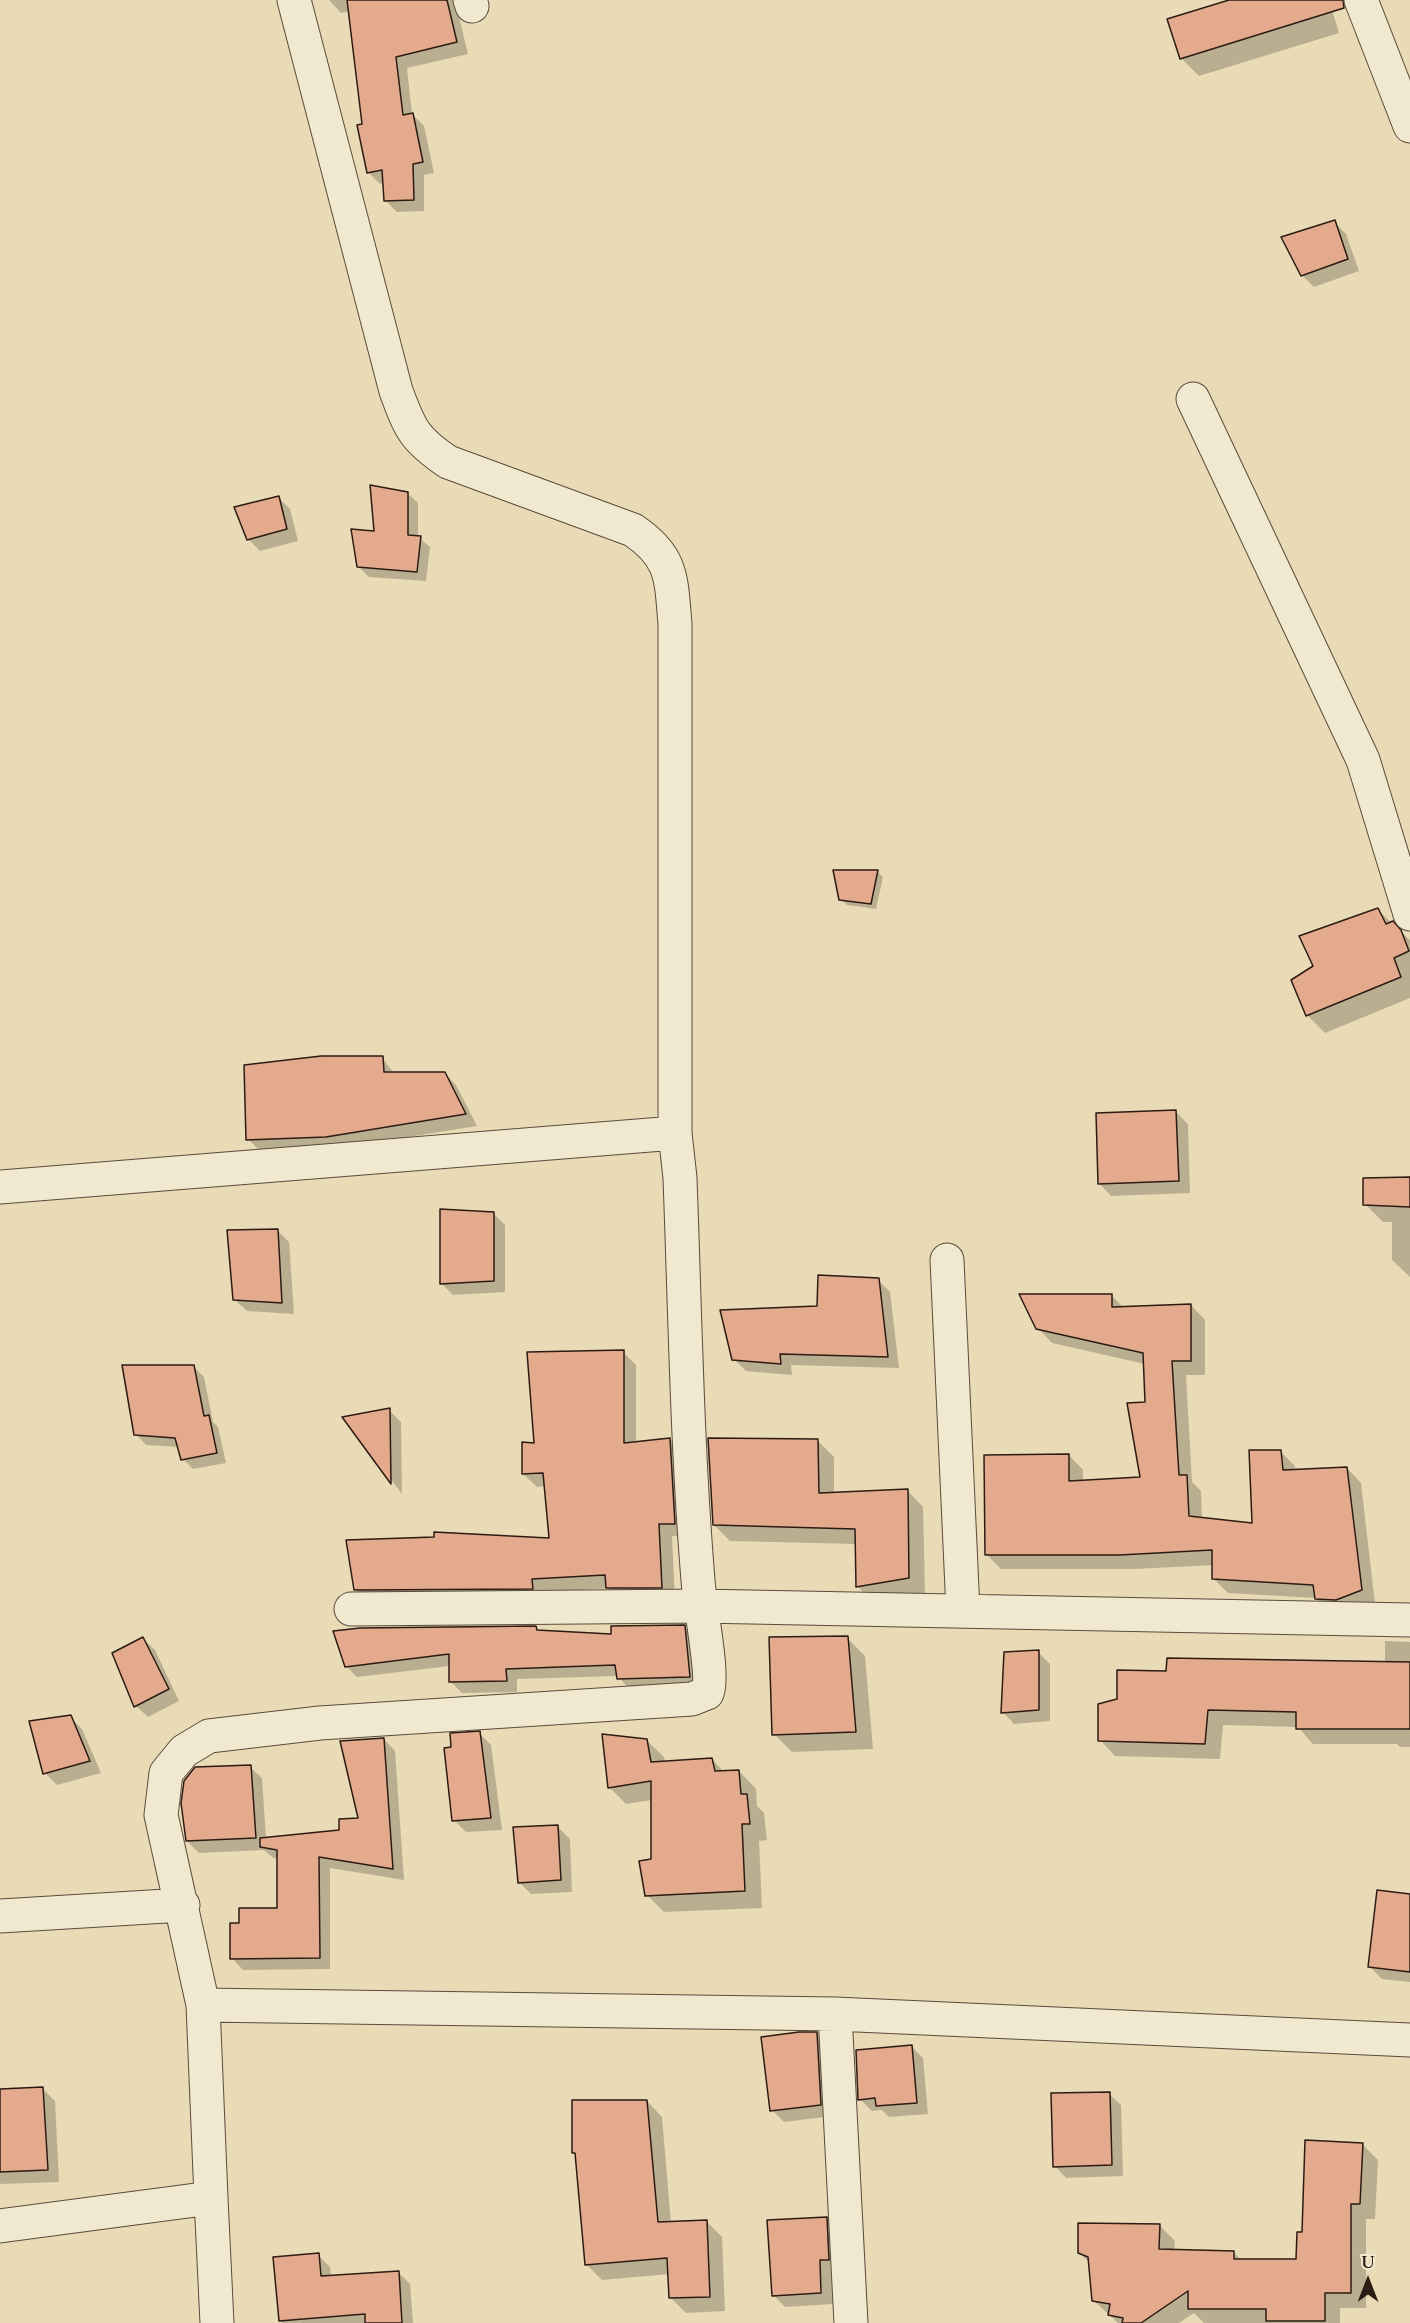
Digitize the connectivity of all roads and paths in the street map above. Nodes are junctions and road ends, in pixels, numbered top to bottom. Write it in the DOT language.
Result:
graph roads {
  1 [pos="294,0"];
  2 [pos="1361,0"];
  3 [pos="1410,126"];
  4 [pos="1193,399"];
  5 [pos="1410,914"];
  6 [pos="675,1132"];
  7 [pos="0,1187"];
  8 [pos="946,1260"];
  9 [pos="700,1606"];
  10 [pos="351,1609"];
  11 [pos="963,1611"];
  12 [pos="1410,1620"];
  13 [pos="183,1905"];
  14 [pos="0,1916"];
  15 [pos="203,2005"];
  16 [pos="835,2014"];
  17 [pos="1410,2040"];
  18 [pos="211,2198"];
  19 [pos="0,2226"];
  20 [pos="217,2323"];
  21 [pos="851,2323"];
  1 -- 6 [label="street"];
  2 -- 3 [label="street"];
  4 -- 5 [label="street"];
  6 -- 7 [label="street"];
  6 -- 9 [label="street"];
  8 -- 11 [label="street"];
  9 -- 10 [label="street"];
  9 -- 11 [label="street"];
  9 -- 13 [label="street"];
  11 -- 12 [label="street"];
  13 -- 14 [label="street"];
  13 -- 15 [label="street"];
  15 -- 16 [label="street"];
  15 -- 18 [label="street"];
  16 -- 17 [label="street"];
  16 -- 21 [label="street"];
  18 -- 19 [label="street"];
  18 -- 20 [label="street"];
}
